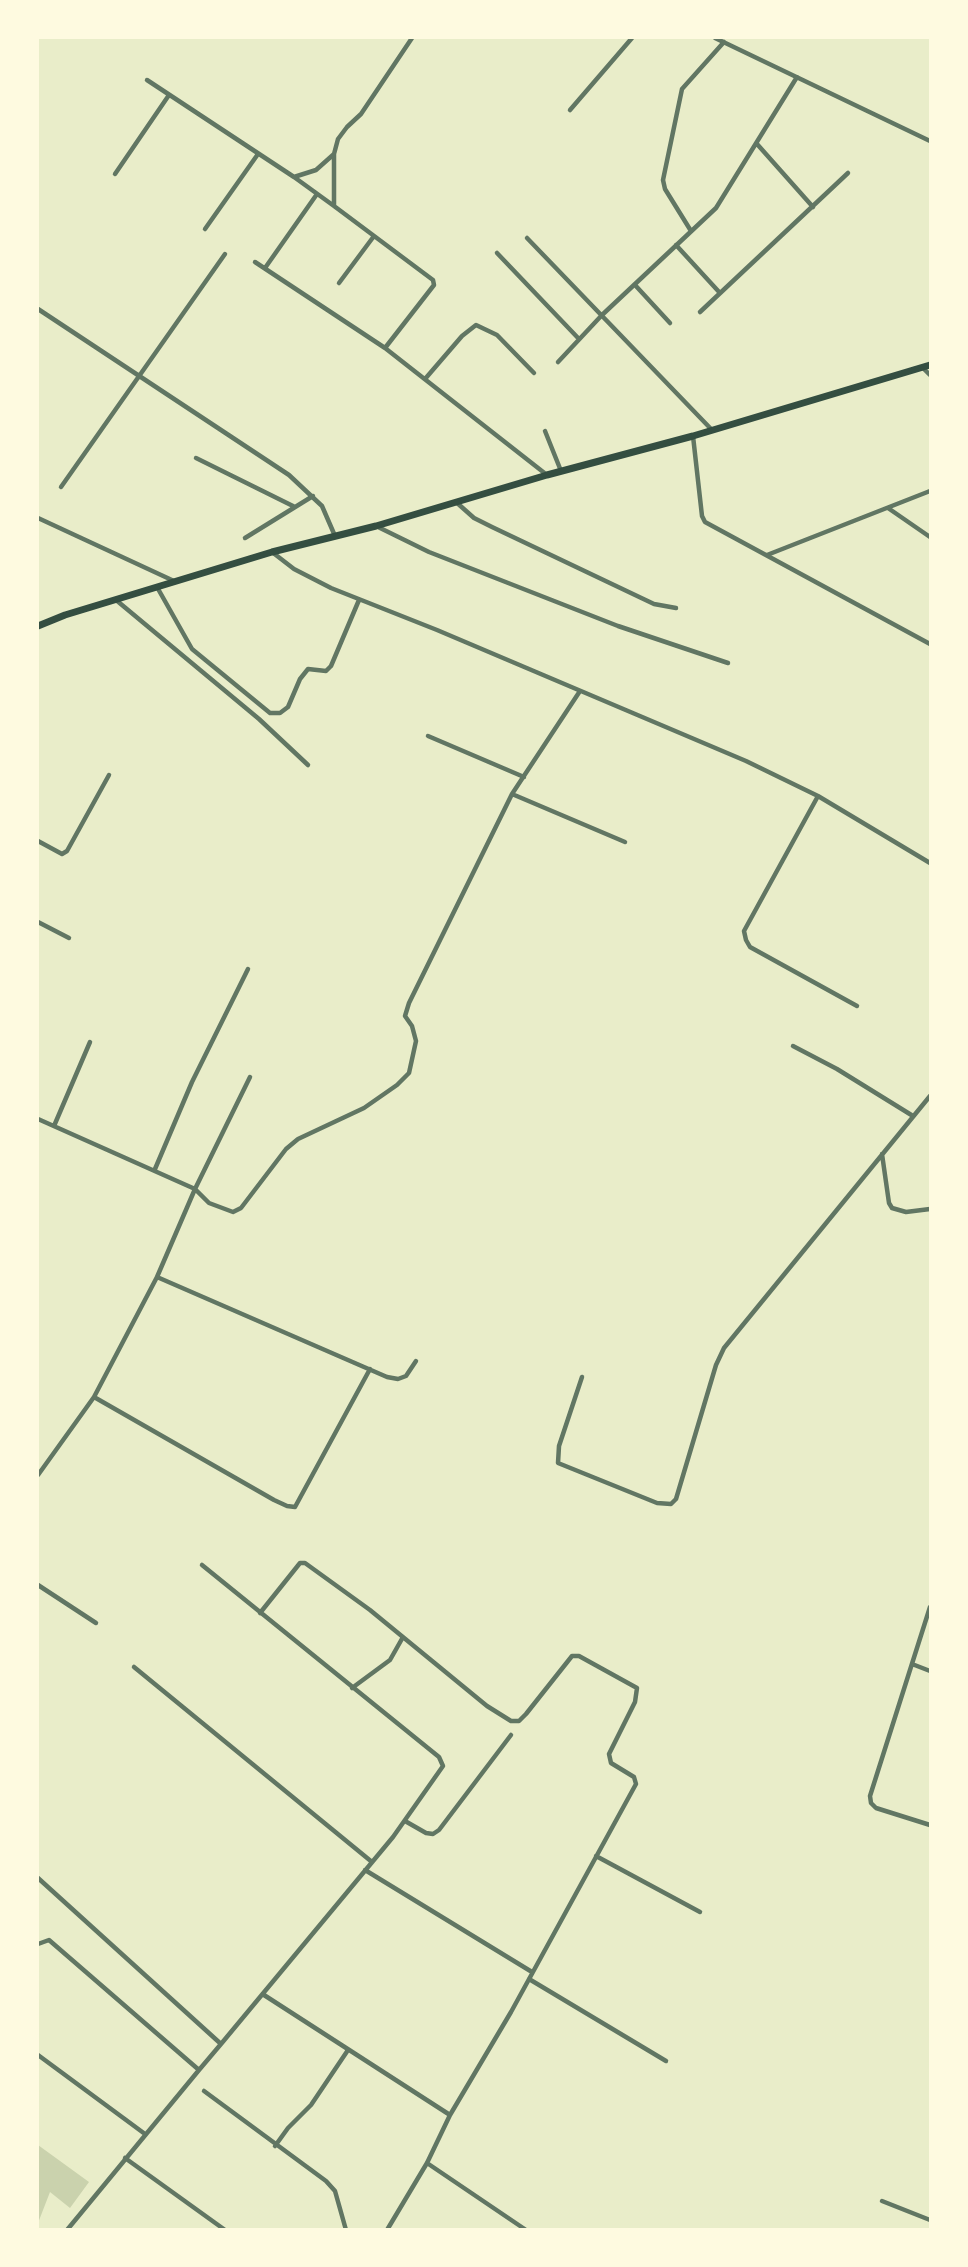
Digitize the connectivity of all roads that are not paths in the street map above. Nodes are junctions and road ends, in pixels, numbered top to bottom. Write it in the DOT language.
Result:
graph roads {
  1 [pos="412,38"];
  2 [pos="632,38"];
  3 [pos="715,38"];
  4 [pos="724,42"];
  5 [pos="797,77"];
  6 [pos="147,80"];
  7 [pos="169,95"];
  8 [pos="570,110"];
  9 [pos="930,141"];
  10 [pos="757,144"];
  11 [pos="258,154"];
  12 [pos="334,154"];
  13 [pos="848,173"];
  14 [pos="115,174"];
  15 [pos="294,177"];
  16 [pos="317,194"];
  17 [pos="334,206"];
  18 [pos="813,207"];
  19 [pos="205,230"];
  20 [pos="691,231"];
  21 [pos="374,236"];
  22 [pos="527,238"];
  23 [pos="676,245"];
  24 [pos="497,253"];
  25 [pos="225,254"];
  26 [pos="255,262"];
  27 [pos="265,268"];
  28 [pos="339,283"];
  29 [pos="635,285"];
  30 [pos="720,293"];
  31 [pos="38,309"];
  32 [pos="700,312"];
  33 [pos="603,315"];
  34 [pos="670,323"];
  35 [pos="579,339"];
  36 [pos="385,348"];
  37 [pos="558,362"];
  38 [pos="927,366"];
  39 [pos="534,374"];
  40 [pos="139,375"];
  41 [pos="930,375"];
  42 [pos="424,379"];
  43 [pos="713,430"];
  44 [pos="545,431"];
  45 [pos="693,436"];
  46 [pos="196,458"];
  47 [pos="561,471"];
  48 [pos="546,475"];
  49 [pos="61,487"];
  50 [pos="930,491"];
  51 [pos="312,496"];
  52 [pos="456,502"];
  53 [pos="295,507"];
  54 [pos="888,508"];
  55 [pos="38,518"];
  56 [pos="376,526"];
  57 [pos="335,536"];
  58 [pos="930,537"];
  59 [pos="245,538"];
  60 [pos="273,552"];
  61 [pos="767,555"];
  62 [pos="174,581"];
  63 [pos="157,587"];
  64 [pos="116,600"];
  65 [pos="359,600"];
  66 [pos="676,608"];
  67 [pos="38,626"];
  68 [pos="930,644"];
  69 [pos="728,663"];
  70 [pos="580,691"];
  71 [pos="428,736"];
  72 [pos="308,765"];
  73 [pos="109,775"];
  74 [pos="524,777"];
  75 [pos="512,794"];
  76 [pos="818,796"];
  77 [pos="38,841"];
  78 [pos="626,842"];
  79 [pos="930,863"];
  80 [pos="38,922"];
  81 [pos="69,938"];
  82 [pos="248,969"];
  83 [pos="857,1006"];
  84 [pos="90,1042"];
  85 [pos="793,1046"];
  86 [pos="250,1077"];
  87 [pos="930,1096"];
  88 [pos="913,1116"];
  89 [pos="38,1119"];
  90 [pos="54,1126"];
  91 [pos="882,1154"];
  92 [pos="155,1168"];
  93 [pos="195,1189"];
  94 [pos="930,1209"];
  95 [pos="157,1277"];
  96 [pos="416,1361"];
  97 [pos="370,1369"];
  98 [pos="582,1377"];
  99 [pos="94,1397"];
  100 [pos="38,1475"];
  101 [pos="202,1565"];
  102 [pos="38,1585"];
  103 [pos="930,1607"];
  104 [pos="260,1613"];
  105 [pos="96,1623"];
  106 [pos="403,1637"];
  107 [pos="912,1664"];
  108 [pos="134,1667"];
  109 [pos="930,1671"];
  110 [pos="352,1688"];
  111 [pos="511,1735"];
  112 [pos="405,1821"];
  113 [pos="930,1825"];
  114 [pos="596,1856"];
  115 [pos="372,1862"];
  116 [pos="365,1870"];
  117 [pos="38,1878"];
  118 [pos="700,1912"];
  119 [pos="38,1944"];
  120 [pos="532,1972"];
  121 [pos="529,1979"];
  122 [pos="264,1995"];
  123 [pos="221,2044"];
  124 [pos="348,2050"];
  125 [pos="38,2055"];
  126 [pos="666,2061"];
  127 [pos="199,2070"];
  128 [pos="204,2091"];
  129 [pos="450,2115"];
  130 [pos="145,2134"];
  131 [pos="275,2146"];
  132 [pos="125,2158"];
  133 [pos="427,2163"];
  134 [pos="882,2201"];
  135 [pos="930,2220"];
  136 [pos="67,2229"];
  137 [pos="225,2229"];
  138 [pos="346,2229"];
  139 [pos="387,2229"];
  140 [pos="526,2229"];
  1 -- 12 [label="street"];
  2 -- 8 [label="street"];
  3 -- 4 [label="street"];
  4 -- 5 [label="street"];
  4 -- 20 [label="street"];
  5 -- 9 [label="street"];
  5 -- 10 [label="street"];
  6 -- 7 [label="street"];
  7 -- 11 [label="street"];
  7 -- 14 [label="street"];
  10 -- 18 [label="street"];
  10 -- 20 [label="street"];
  11 -- 15 [label="street"];
  11 -- 19 [label="street"];
  12 -- 15 [label="street"];
  12 -- 17 [label="street"];
  13 -- 18 [label="street"];
  15 -- 16 [label="street"];
  16 -- 17 [label="street"];
  16 -- 27 [label="street"];
  17 -- 21 [label="street"];
  18 -- 30 [label="street"];
  20 -- 23 [label="street"];
  21 -- 28 [label="street"];
  21 -- 36 [label="street"];
  22 -- 33 [label="street"];
  23 -- 29 [label="street"];
  23 -- 30 [label="street"];
  24 -- 35 [label="street"];
  25 -- 40 [label="street"];
  26 -- 27 [label="street"];
  27 -- 36 [label="street"];
  29 -- 33 [label="street"];
  29 -- 34 [label="street"];
  30 -- 32 [label="street"];
  31 -- 40 [label="street"];
  33 -- 35 [label="street"];
  33 -- 43 [label="street"];
  35 -- 37 [label="street"];
  36 -- 42 [label="street"];
  38 -- 41 [label="street"];
  38 -- 43 [label="main road"];
  39 -- 42 [label="street"];
  40 -- 49 [label="street"];
  40 -- 51 [label="street"];
  42 -- 48 [label="street"];
  43 -- 45 [label="main road"];
  44 -- 47 [label="street"];
  45 -- 47 [label="main road"];
  45 -- 61 [label="street"];
  46 -- 53 [label="street"];
  47 -- 48 [label="main road"];
  48 -- 52 [label="main road"];
  50 -- 54 [label="street"];
  51 -- 53 [label="street"];
  51 -- 57 [label="street"];
  52 -- 56 [label="main road"];
  52 -- 66 [label="street"];
  53 -- 59 [label="street"];
  54 -- 58 [label="street"];
  54 -- 61 [label="street"];
  55 -- 62 [label="street"];
  56 -- 57 [label="main road"];
  56 -- 69 [label="street"];
  57 -- 60 [label="main road"];
  60 -- 62 [label="main road"];
  60 -- 65 [label="street"];
  61 -- 68 [label="street"];
  62 -- 63 [label="main road"];
  63 -- 64 [label="main road"];
  63 -- 65 [label="street"];
  64 -- 67 [label="main road"];
  64 -- 72 [label="street"];
  65 -- 70 [label="street"];
  70 -- 74 [label="street"];
  70 -- 76 [label="street"];
  71 -- 74 [label="street"];
  73 -- 77 [label="street"];
  74 -- 75 [label="street"];
  75 -- 78 [label="street"];
  75 -- 93 [label="street"];
  76 -- 79 [label="street"];
  76 -- 83 [label="street"];
  80 -- 81 [label="street"];
  82 -- 92 [label="street"];
  84 -- 90 [label="street"];
  85 -- 88 [label="street"];
  86 -- 93 [label="street"];
  87 -- 88 [label="street"];
  88 -- 91 [label="street"];
  89 -- 90 [label="street"];
  90 -- 92 [label="street"];
  91 -- 94 [label="street"];
  91 -- 98 [label="street"];
  92 -- 93 [label="street"];
  93 -- 95 [label="street"];
  95 -- 97 [label="street"];
  95 -- 99 [label="street"];
  96 -- 97 [label="street"];
  97 -- 99 [label="street"];
  99 -- 100 [label="street"];
  101 -- 104 [label="street"];
  102 -- 105 [label="street"];
  103 -- 107 [label="street"];
  104 -- 106 [label="street"];
  104 -- 110 [label="street"];
  106 -- 110 [label="street"];
  106 -- 114 [label="street"];
  107 -- 109 [label="street"];
  107 -- 113 [label="street"];
  108 -- 115 [label="street"];
  110 -- 112 [label="street"];
  111 -- 112 [label="street"];
  112 -- 115 [label="street"];
  114 -- 118 [label="street"];
  114 -- 120 [label="street"];
  115 -- 116 [label="street"];
  116 -- 120 [label="street"];
  116 -- 122 [label="street"];
  117 -- 123 [label="street"];
  119 -- 127 [label="street"];
  120 -- 121 [label="street"];
  121 -- 126 [label="street"];
  121 -- 129 [label="street"];
  122 -- 123 [label="street"];
  122 -- 124 [label="street"];
  123 -- 127 [label="street"];
  124 -- 129 [label="street"];
  124 -- 131 [label="street"];
  125 -- 130 [label="street"];
  127 -- 130 [label="street"];
  128 -- 131 [label="street"];
  129 -- 133 [label="street"];
  130 -- 132 [label="street"];
  131 -- 138 [label="street"];
  132 -- 136 [label="street"];
  132 -- 137 [label="street"];
  133 -- 139 [label="street"];
  133 -- 140 [label="street"];
  134 -- 135 [label="street"];
}
